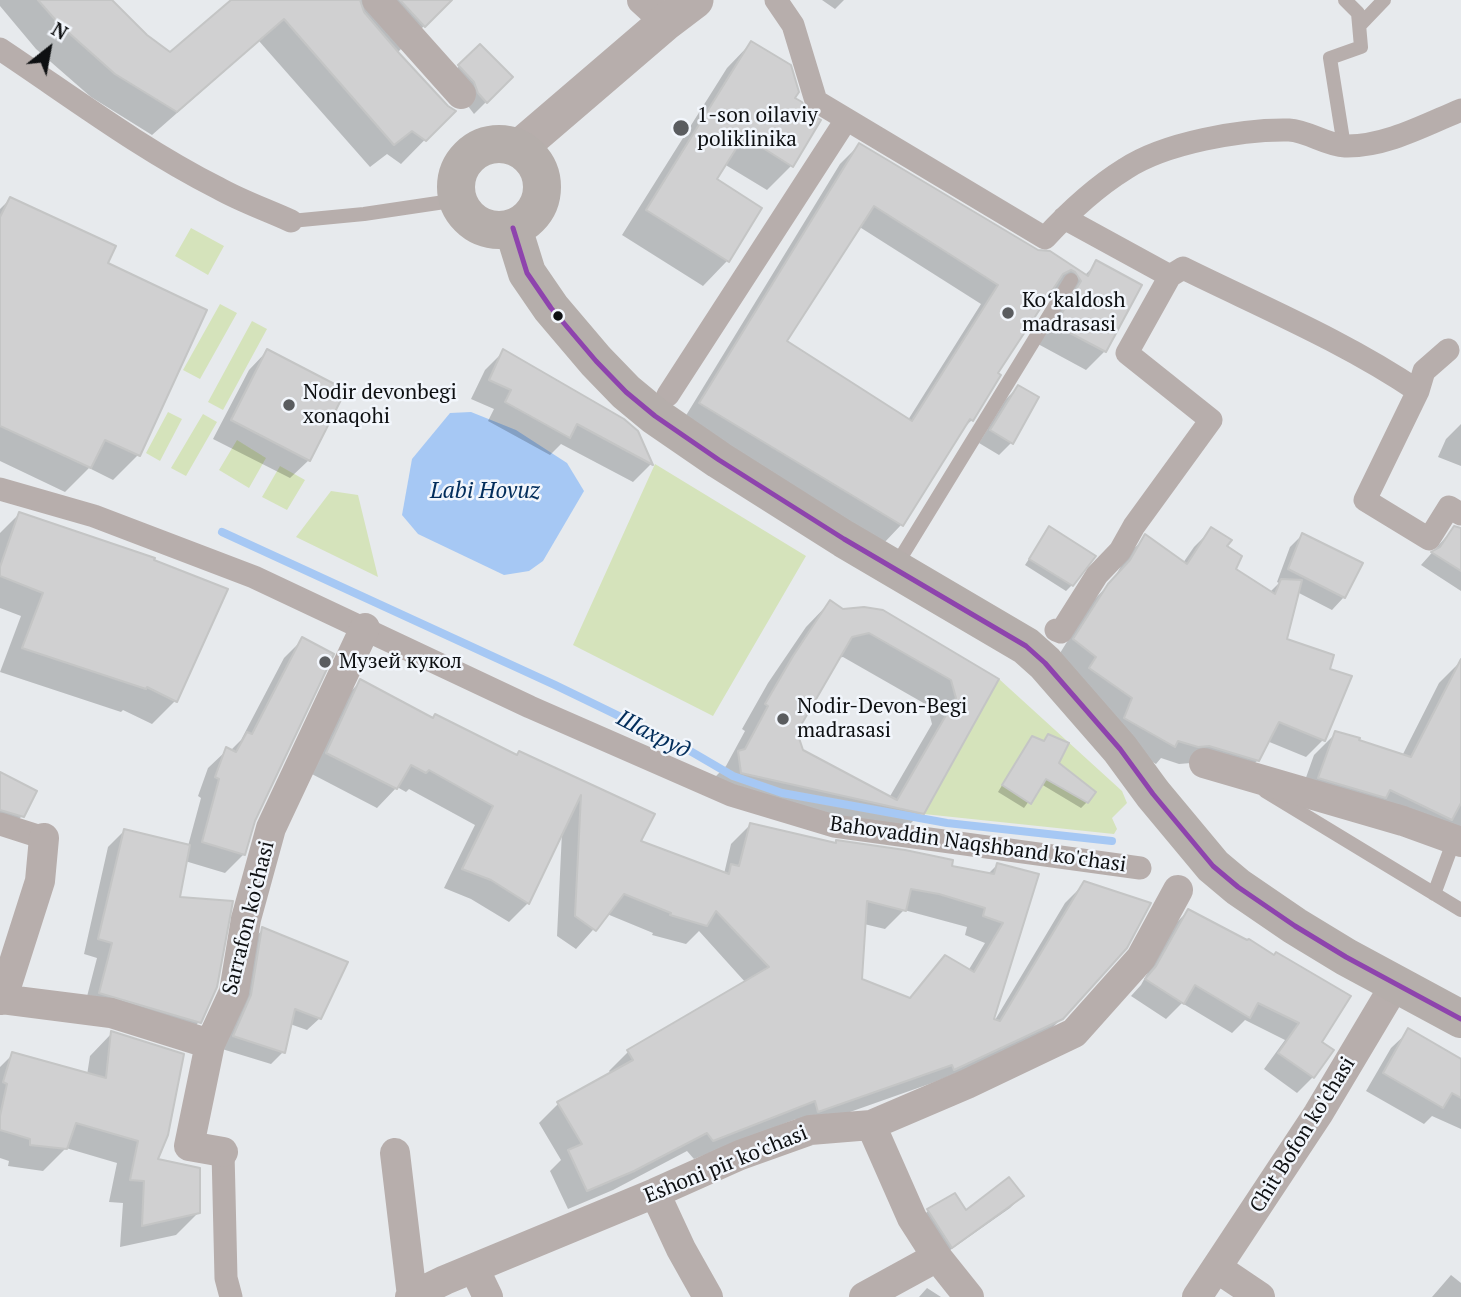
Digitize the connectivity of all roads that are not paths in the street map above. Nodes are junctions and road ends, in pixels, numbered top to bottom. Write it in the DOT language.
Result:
graph roads {
  1 [pos="377,0"];
  2 [pos="695,0"];
  3 [pos="776,0"];
  4 [pos="1345,0"];
  5 [pos="1384,0"];
  6 [pos="654,11"];
  7 [pos="1361,24"];
  8 [pos="0,31"];
  9 [pos="9,55"];
  10 [pos="461,94"];
  11 [pos="1461,110"];
  12 [pos="846,120"];
  13 [pos="1343,146"];
  14 [pos="519,148"];
  15 [pos="458,200"];
  16 [pos="1064,218"];
  17 [pos="292,221"];
  18 [pos="513,228"];
  19 [pos="1170,276"];
  20 [pos="1071,281"];
  21 [pos="1448,350"];
  22 [pos="1418,391"];
  23 [pos="668,395"];
  24 [pos="0,489"];
  25 [pos="1461,514"];
  26 [pos="895,569"];
  27 [pos="365,628"];
  28 [pos="1056,630"];
  29 [pos="1218,767"];
  30 [pos="0,824"];
  31 [pos="1459,835"];
  32 [pos="44,838"];
  33 [pos="1140,868"];
  34 [pos="1178,890"];
  35 [pos="1434,894"];
  36 [pos="1461,910"];
  37 [pos="1,1000"];
  38 [pos="1386,1000"];
  39 [pos="1461,1019"];
  40 [pos="210,1044"];
  41 [pos="871,1125"];
  42 [pos="223,1152"];
  43 [pos="395,1153"];
  44 [pos="655,1193"];
  45 [pos="937,1257"];
  46 [pos="474,1268"];
  47 [pos="1217,1268"];
  48 [pos="411,1296"];
  49 [pos="231,1297"];
  50 [pos="488,1297"];
  51 [pos="708,1297"];
  52 [pos="864,1297"];
  53 [pos="969,1297"];
  54 [pos="1197,1297"];
  55 [pos="1259,1297"];
  1 -- 10 [label="street"];
  2 -- 6 [label="street"];
  3 -- 12 [label="street"];
  4 -- 7 [label="lane"];
  5 -- 7 [label="lane"];
  6 -- 14 [label="street"];
  7 -- 13 [label="lane"];
  8 -- 9 [label="street"];
  9 -- 17 [label="street"];
  11 -- 13 [label="street"];
  12 -- 16 [label="street"];
  12 -- 23 [label="street"];
  13 -- 16 [label="street"];
  14 -- 15 [label="main road"];
  14 -- 18 [label="main road"];
  15 -- 17 [label="lane"];
  15 -- 18 [label="main road"];
  16 -- 19 [label="street"];
  18 -- 26 [label="main road"];
  19 -- 22 [label="street"];
  19 -- 28 [label="street"];
  20 -- 26 [label="lane"];
  21 -- 22 [label="street"];
  22 -- 25 [label="street"];
  24 -- 27 [label="street, Bahovaddin Naqshband ko'chasi"];
  26 -- 39 [label="main road"];
  27 -- 33 [label="street, Bahovaddin Naqshband ko'chasi"];
  27 -- 40 [label="street, Sarrafon ko'chasi"];
  29 -- 31 [label="street"];
  29 -- 35 [label="lane"];
  30 -- 32 [label="street"];
  31 -- 35 [label="lane"];
  32 -- 37 [label="street"];
  34 -- 41 [label="street, Eshoni pir ko'chasi"];
  35 -- 36 [label="lane"];
  37 -- 40 [label="street"];
  38 -- 47 [label="street, Chit Bofon ko'chasi"];
  40 -- 42 [label="street, Sarrafon ko'chasi"];
  41 -- 44 [label="street, Eshoni pir ko'chasi"];
  41 -- 45 [label="street"];
  42 -- 49 [label="street"];
  43 -- 48 [label="street"];
  44 -- 46 [label="street, Eshoni pir ko'chasi"];
  44 -- 51 [label="street"];
  45 -- 52 [label="street"];
  45 -- 53 [label="street"];
  46 -- 48 [label="street, Eshoni pir ko'chasi"];
  46 -- 50 [label="street"];
  47 -- 54 [label="street, Chit Bofon ko'chasi"];
  47 -- 55 [label="street"];
}
